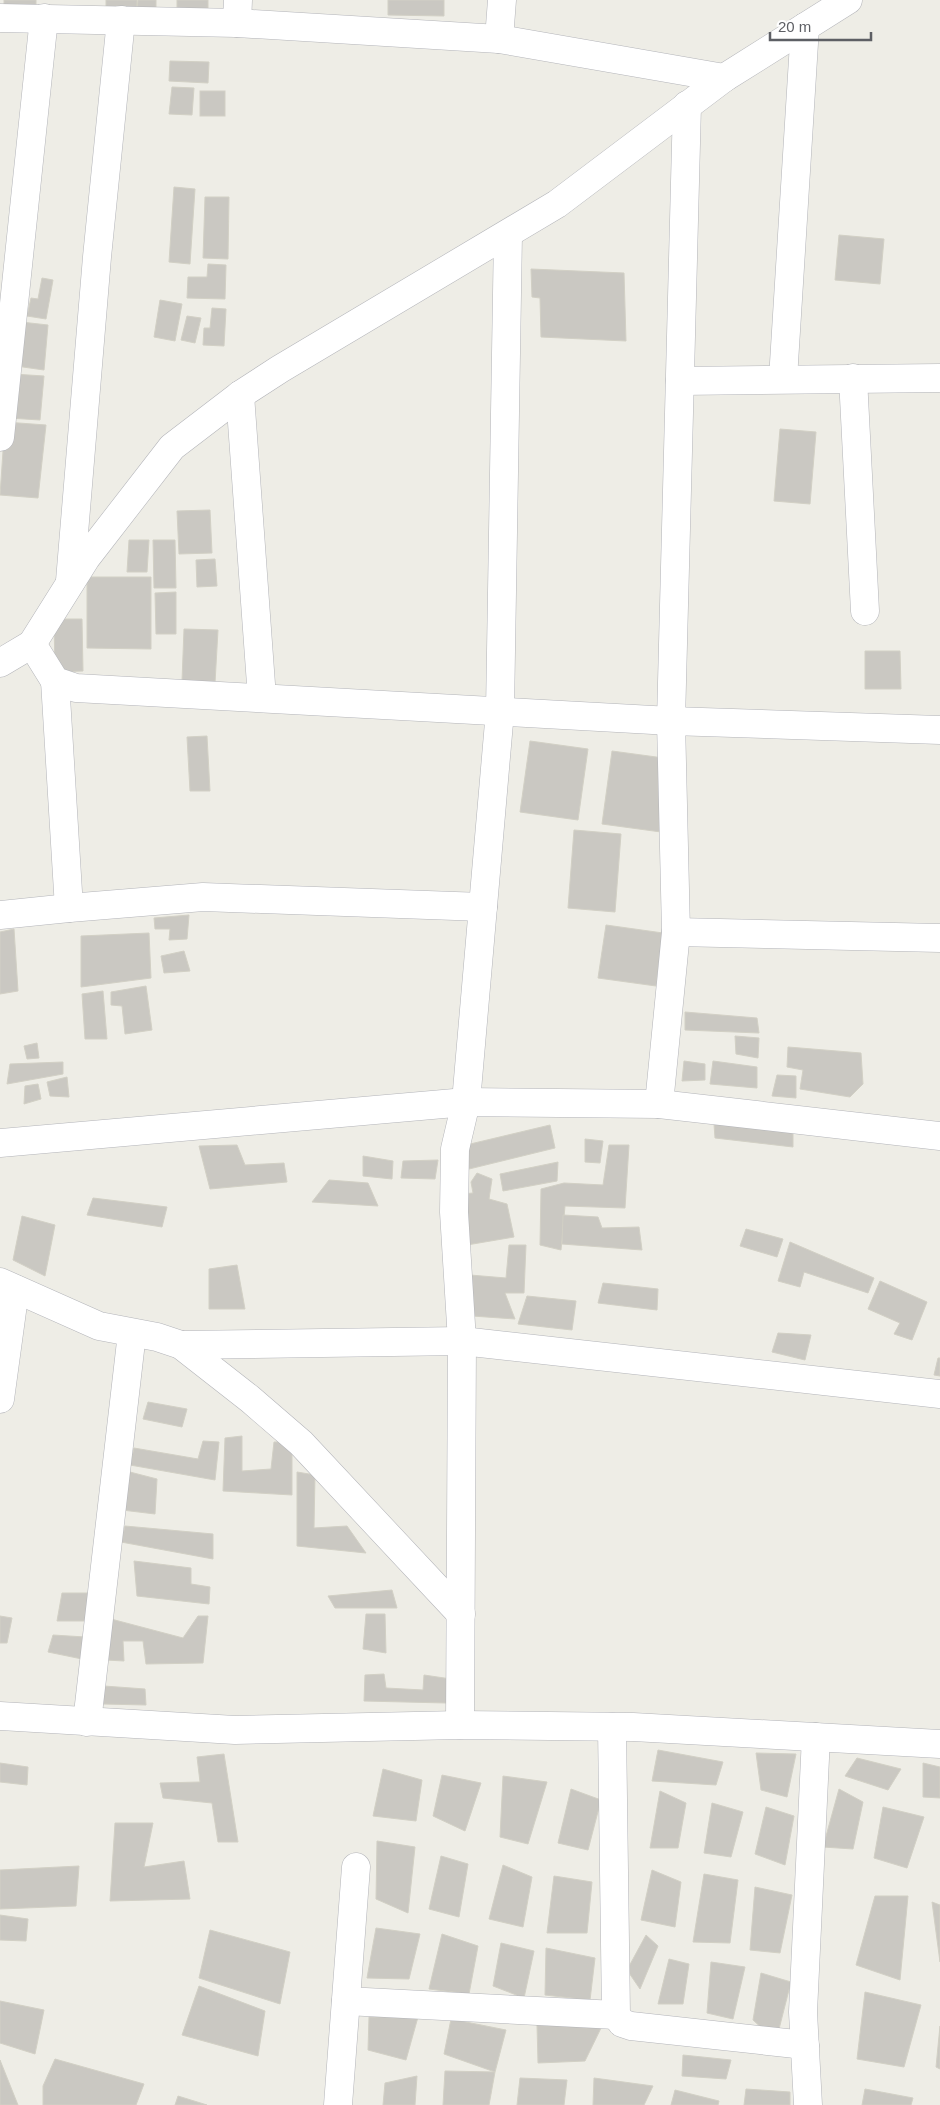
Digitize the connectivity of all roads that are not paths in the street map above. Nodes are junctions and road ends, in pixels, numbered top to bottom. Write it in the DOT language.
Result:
graph roads {
  1 [pos="502,0"];
  2 [pos="848,0"];
  3 [pos="238,11"];
  4 [pos="0,18"];
  5 [pos="44,18"];
  6 [pos="121,20"];
  7 [pos="805,27"];
  8 [pos="499,39"];
  9 [pos="724,78"];
  10 [pos="687,105"];
  11 [pos="508,234"];
  12 [pos="853,378"];
  13 [pos="940,378"];
  14 [pos="783,379"];
  15 [pos="680,381"];
  16 [pos="240,395"];
  17 [pos="0,437"];
  18 [pos="70,584"];
  19 [pos="866,611"];
  20 [pos="32,644"];
  21 [pos="0,663"];
  22 [pos="55,681"];
  23 [pos="262,698"];
  24 [pos="500,711"];
  25 [pos="671,721"];
  26 [pos="940,730"];
  27 [pos="483,906"];
  28 [pos="69,908"];
  29 [pos="0,916"];
  30 [pos="676,932"];
  31 [pos="940,938"];
  32 [pos="466,1102"];
  33 [pos="659,1104"];
  34 [pos="940,1136"];
  35 [pos="0,1143"];
  36 [pos="8,1286"];
  37 [pos="132,1334"];
  38 [pos="462,1341"];
  39 [pos="181,1344"];
  40 [pos="940,1394"];
  41 [pos="0,1399"];
  42 [pos="461,1614"];
  43 [pos="0,1716"];
  44 [pos="87,1722"];
  45 [pos="460,1725"];
  46 [pos="612,1727"];
  47 [pos="816,1737"];
  48 [pos="940,1744"];
  49 [pos="356,1867"];
  50 [pos="346,2001"];
  51 [pos="616,2015"];
  52 [pos="805,2045"];
  53 [pos="338,2105"];
  54 [pos="808,2105"];
  1 -- 8 [label="street"];
  2 -- 7 [label="street"];
  3 -- 6 [label="street"];
  3 -- 8 [label="street"];
  4 -- 5 [label="street"];
  5 -- 6 [label="street"];
  5 -- 17 [label="street"];
  6 -- 18 [label="street"];
  7 -- 9 [label="street"];
  7 -- 14 [label="street"];
  8 -- 9 [label="street"];
  9 -- 10 [label="street"];
  10 -- 11 [label="street"];
  10 -- 15 [label="street"];
  11 -- 16 [label="street"];
  11 -- 24 [label="street"];
  12 -- 13 [label="street"];
  12 -- 14 [label="street"];
  12 -- 19 [label="street"];
  14 -- 15 [label="street"];
  15 -- 25 [label="street"];
  16 -- 18 [label="street"];
  16 -- 23 [label="street"];
  18 -- 20 [label="street"];
  20 -- 21 [label="street"];
  20 -- 22 [label="street"];
  22 -- 23 [label="street"];
  22 -- 28 [label="street"];
  23 -- 24 [label="street"];
  24 -- 25 [label="street"];
  24 -- 27 [label="street"];
  25 -- 26 [label="street"];
  25 -- 30 [label="street"];
  27 -- 28 [label="street"];
  27 -- 32 [label="street"];
  28 -- 29 [label="street"];
  30 -- 31 [label="street"];
  30 -- 33 [label="street"];
  32 -- 33 [label="street"];
  32 -- 35 [label="street"];
  32 -- 38 [label="street"];
  33 -- 34 [label="street"];
  36 -- 37 [label="street"];
  36 -- 41 [label="street"];
  37 -- 39 [label="street"];
  37 -- 44 [label="street"];
  38 -- 39 [label="street"];
  38 -- 40 [label="street"];
  38 -- 42 [label="street"];
  39 -- 42 [label="street"];
  42 -- 45 [label="street"];
  43 -- 44 [label="street"];
  44 -- 45 [label="street"];
  45 -- 46 [label="street"];
  46 -- 47 [label="street"];
  46 -- 51 [label="street"];
  47 -- 48 [label="street"];
  47 -- 52 [label="street"];
  49 -- 50 [label="street"];
  50 -- 51 [label="street"];
  50 -- 53 [label="street"];
  51 -- 52 [label="street"];
  52 -- 54 [label="street"];
}
